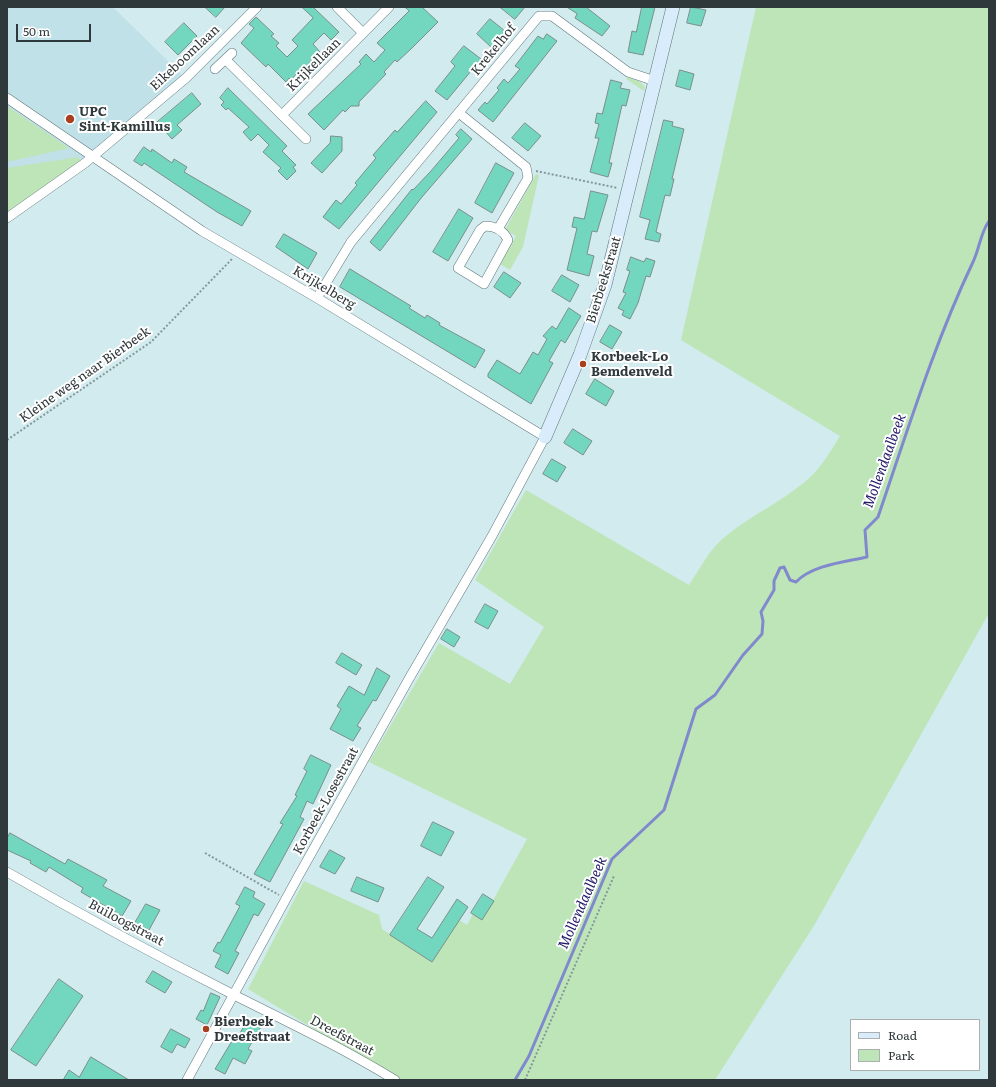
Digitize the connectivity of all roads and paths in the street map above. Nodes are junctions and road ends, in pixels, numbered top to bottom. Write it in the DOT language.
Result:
graph roads {
  1 [pos="257,7"];
  2 [pos="337,7"];
  3 [pos="389,7"];
  4 [pos="673,7"];
  5 [pos="363,33"];
  6 [pos="215,69"];
  7 [pos="655,81"];
  8 [pos="7,98"];
  9 [pos="459,113"];
  10 [pos="283,114"];
  11 [pos="306,139"];
  12 [pos="93,156"];
  13 [pos="528,172"];
  14 [pos="629,191"];
  15 [pos="7,218"];
  16 [pos="498,229"];
  17 [pos="237,252"];
  18 [pos="317,298"];
  19 [pos="545,437"];
  20 [pos="7,440"];
  21 [pos="492,536"];
  22 [pos="205,853"];
  23 [pos="7,872"];
  24 [pos="614,876"];
  25 [pos="286,899"];
  26 [pos="234,995"];
  27 [pos="188,1080"];
  28 [pos="394,1080"];
  29 [pos="525,1080"];
  1 -- 12 [label="street, Eikeboomlaan"];
  2 -- 5 [label="street"];
  3 -- 5 [label="street, Krijkellaan"];
  4 -- 7 [label="street, Bierbeekstraat"];
  5 -- 10 [label="street, Krijkellaan"];
  6 -- 10 [label="street"];
  7 -- 9 [label="street, Krekelhof"];
  7 -- 14 [label="street, Bierbeekstraat"];
  8 -- 12 [label="street, Krijkelberg"];
  9 -- 13 [label="street"];
  9 -- 18 [label="street, Krekelhof"];
  10 -- 11 [label="street"];
  12 -- 15 [label="street"];
  12 -- 17 [label="street, Krijkelberg"];
  13 -- 14 [label="path"];
  13 -- 16 [label="street"];
  14 -- 19 [label="street, Bierbeekstraat"];
  16 -- 16 [label="street"];
  17 -- 18 [label="street, Krijkelberg"];
  17 -- 20 [label="path, Kleine weg naar Bierbeek"];
  18 -- 19 [label="street, Krijkelberg"];
  19 -- 21 [label="street, Bierbeekstraat"];
  21 -- 25 [label="street, Korbeek-Losestraat"];
  22 -- 25 [label="path"];
  23 -- 26 [label="street, Builoogstraat"];
  24 -- 29 [label="path"];
  25 -- 26 [label="street, Korbeek-Losestraat"];
  26 -- 27 [label="street, Korbeek-Losestraat"];
  26 -- 28 [label="street, Dreefstraat"];
}
